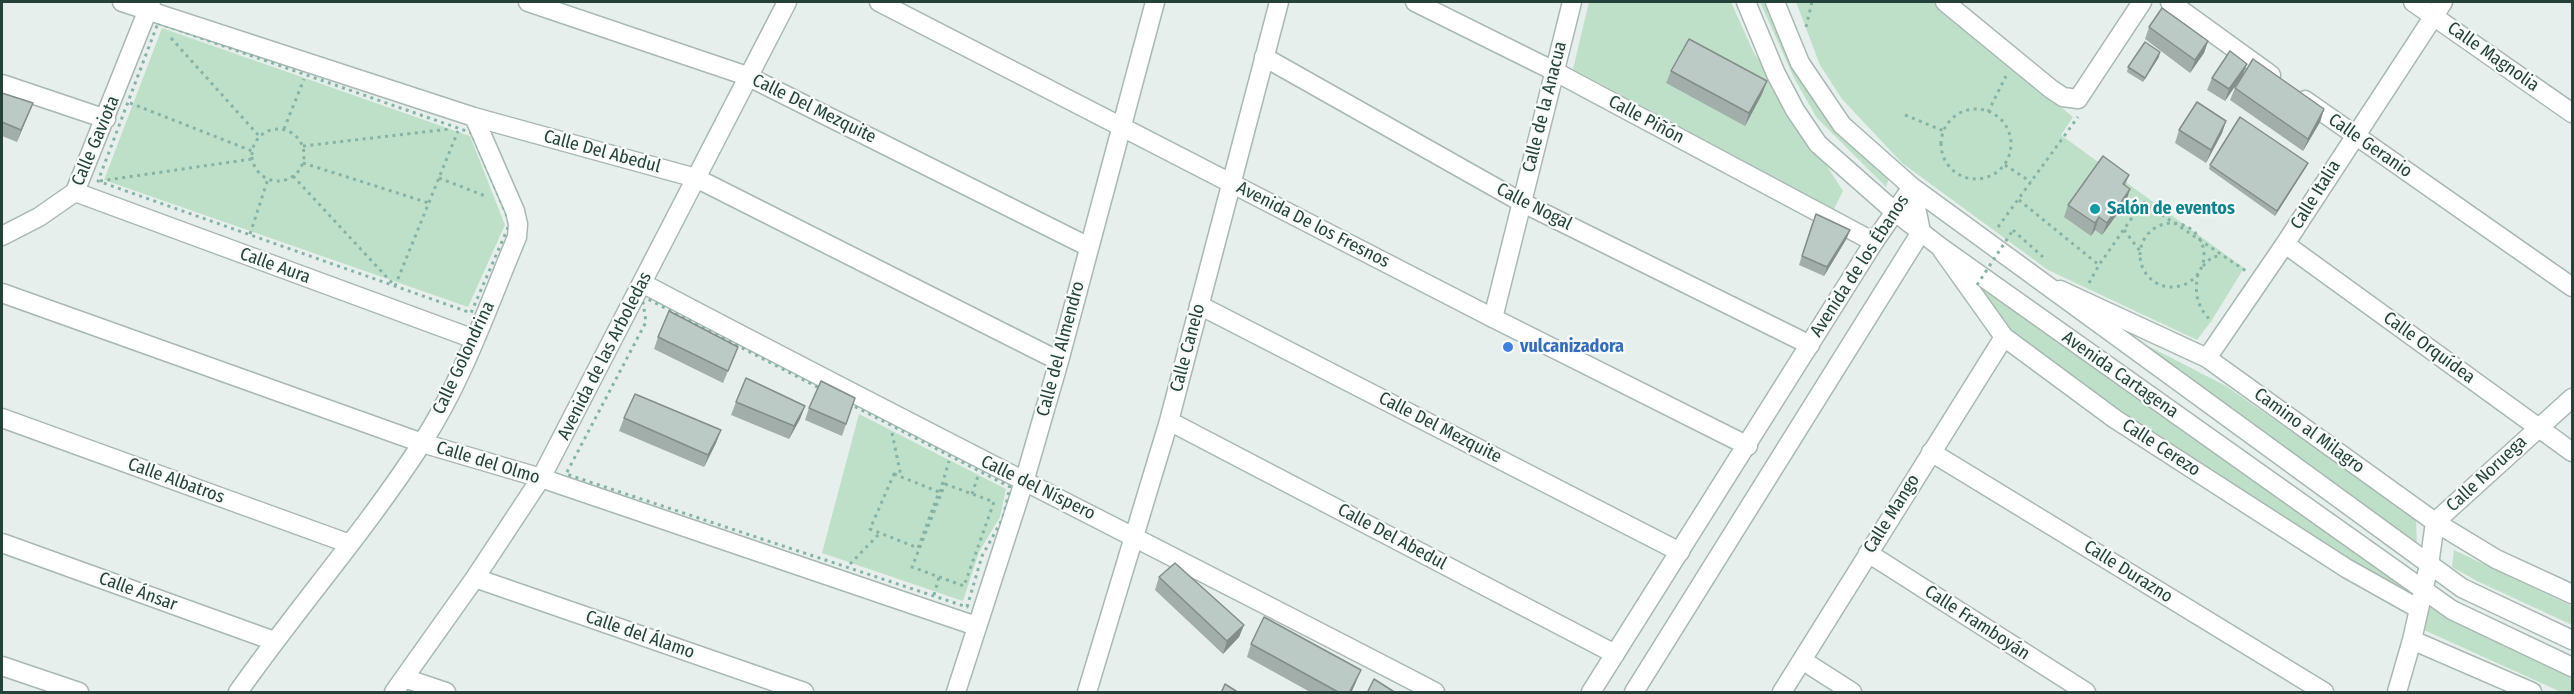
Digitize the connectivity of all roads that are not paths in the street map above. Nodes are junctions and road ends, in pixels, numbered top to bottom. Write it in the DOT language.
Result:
graph roads {
  1 [pos="122,2"];
  2 [pos="528,2"];
  3 [pos="787,2"];
  4 [pos="879,2"];
  5 [pos="1153,2"];
  6 [pos="1279,2"];
  7 [pos="1415,2"];
  8 [pos="1572,2"];
  9 [pos="1746,2"];
  10 [pos="1775,2"];
  11 [pos="1945,2"];
  12 [pos="2142,2"];
  13 [pos="2170,2"];
  14 [pos="2413,2"];
  15 [pos="2438,9"];
  16 [pos="152,12"];
  17 [pos="1264,57"];
  18 [pos="1554,71"];
  19 [pos="747,76"];
  20 [pos="2,84"];
  21 [pos="2572,113"];
  22 [pos="106,119"];
  23 [pos="467,123"];
  24 [pos="1121,126"];
  25 [pos="2354,135"];
  26 [pos="696,178"];
  27 [pos="1231,182"];
  28 [pos="1912,187"];
  29 [pos="75,192"];
  30 [pos="1521,202"];
  31 [pos="1894,211"];
  32 [pos="1921,232"];
  33 [pos="2,236"];
  34 [pos="1874,242"];
  35 [pos="2285,244"];
  36 [pos="1939,246"];
  37 [pos="1089,247"];
  38 [pos="2038,273"];
  39 [pos="642,283"];
  40 [pos="2572,287"];
  41 [pos="2,293"];
  42 [pos="1199,304"];
  43 [pos="1493,318"];
  44 [pos="2004,337"];
  45 [pos="474,339"];
  46 [pos="1809,345"];
  47 [pos="2207,358"];
  48 [pos="1059,361"];
  49 [pos="2572,398"];
  50 [pos="2,418"];
  51 [pos="1169,421"];
  52 [pos="2539,426"];
  53 [pos="422,443"];
  54 [pos="1748,446"];
  55 [pos="1931,452"];
  56 [pos="2572,452"];
  57 [pos="541,478"];
  58 [pos="1024,482"];
  59 [pos="2435,522"];
  60 [pos="1136,537"];
  61 [pos="2,543"];
  62 [pos="350,544"];
  63 [pos="1680,552"];
  64 [pos="1868,553"];
  65 [pos="2429,565"];
  66 [pos="475,578"];
  67 [pos="2423,590"];
  68 [pos="2572,594"];
  69 [pos="2419,609"];
  70 [pos="976,626"];
  71 [pos="2412,640"];
  72 [pos="2572,640"];
  73 [pos="274,641"];
  74 [pos="1615,654"];
  75 [pos="1802,660"];
  76 [pos="2,666"];
  77 [pos="2572,667"];
  78 [pos="399,685"];
  79 [pos="79,693"];
  80 [pos="238,693"];
  81 [pos="446,693"];
  82 [pos="804,693"];
  83 [pos="956,693"];
  84 [pos="1087,693"];
  85 [pos="1435,693"];
  86 [pos="1591,693"];
  87 [pos="1634,693"];
  88 [pos="1782,693"];
  89 [pos="1852,693"];
  90 [pos="2086,693"];
  91 [pos="2324,693"];
  92 [pos="2397,693"];
  93 [pos="2532,693"];
  1 -- 16 [label="street, Calle Del Abedul"];
  2 -- 19 [label="street, Calle Del Mezquite"];
  3 -- 19 [label="street, Avenida de las Arboledas"];
  4 -- 24 [label="street, Avenida De los Fresnos"];
  5 -- 24 [label="street, Calle del Almendro"];
  6 -- 17 [label="street, Calle Canelo"];
  7 -- 18 [label="street, Calle Piñón"];
  8 -- 18 [label="street, Calle de la Anacua"];
  9 -- 31 [label="street, Avenida Cartagena"];
  10 -- 28 [label="street, Avenida Cartagena"];
  11 -- 12 [label="street"];
  13 -- 25 [label="street, Calle Geranio"];
  14 -- 15 [label="street, Calle Magnolia"];
  15 -- 21 [label="street, Calle Magnolia"];
  15 -- 25 [label="street, Calle Italia"];
  16 -- 22 [label="street, Calle Gaviota"];
  16 -- 23 [label="street, Calle Del Abedul"];
  17 -- 27 [label="street, Calle Canelo"];
  17 -- 30 [label="street, Calle Nogal"];
  18 -- 30 [label="street, Calle de la Anacua"];
  18 -- 34 [label="street, Calle Piñón"];
  19 -- 26 [label="street, Avenida de las Arboledas"];
  19 -- 37 [label="street, Calle Del Mezquite"];
  20 -- 22 [label="street"];
  22 -- 29 [label="street, Calle Gaviota"];
  23 -- 26 [label="street, Calle Del Abedul"];
  23 -- 45 [label="street, Calle Golondrina"];
  24 -- 27 [label="street, Avenida De los Fresnos"];
  24 -- 37 [label="street, Calle del Almendro"];
  25 -- 35 [label="street, Calle Italia"];
  25 -- 40 [label="street, Calle Geranio"];
  26 -- 39 [label="street, Avenida de las Arboledas"];
  26 -- 48 [label="street, Calle Del Abedul"];
  27 -- 42 [label="street, Calle Canelo"];
  27 -- 43 [label="street, Avenida De los Fresnos"];
  28 -- 31 [label="street, Avenida de los Ébanos"];
  28 -- 32 [label="street, Avenida de los Ébanos"];
  28 -- 38 [label="street, Avenida Cartagena"];
  29 -- 33 [label="street, Calle Gaviota"];
  29 -- 45 [label="street, Calle Aura"];
  30 -- 43 [label="street, Calle de la Anacua"];
  30 -- 46 [label="street, Calle Nogal"];
  31 -- 32 [label="street, Avenida Cartagena"];
  31 -- 34 [label="street, Avenida de los Ébanos"];
  32 -- 36 [label="street, Avenida Cartagena"];
  32 -- 87 [label="street, Avenida de los Ébanos"];
  34 -- 46 [label="street, Avenida de los Ébanos"];
  35 -- 47 [label="street, Calle Italia"];
  35 -- 52 [label="street, Calle Orquídea"];
  36 -- 44 [label="street, Calle Cerezo"];
  36 -- 67 [label="street, Avenida Cartagena"];
  37 -- 48 [label="street, Calle del Almendro"];
  38 -- 47 [label="street, Camino al Milagro"];
  38 -- 65 [label="street, Avenida Cartagena"];
  39 -- 57 [label="street, Avenida de las Arboledas"];
  39 -- 58 [label="street, Calle del Níspero"];
  41 -- 53 [label="street, Calle del Olmo"];
  42 -- 51 [label="street, Calle Canelo"];
  42 -- 63 [label="street, Calle Del Mezquite"];
  43 -- 54 [label="street, Avenida De los Fresnos"];
  44 -- 55 [label="street, Calle Mango"];
  44 -- 69 [label="street, Calle Cerezo"];
  45 -- 53 [label="street, Calle Golondrina"];
  46 -- 54 [label="street, Avenida de los Ébanos"];
  47 -- 59 [label="street, Camino al Milagro"];
  48 -- 58 [label="street, Calle del Almendro"];
  49 -- 52 [label="street, Calle Noruega"];
  50 -- 62 [label="street, Calle Albatros"];
  51 -- 60 [label="street, Calle Canelo"];
  51 -- 74 [label="street, Calle Del Abedul"];
  52 -- 56 [label="street, Calle Orquídea"];
  52 -- 59 [label="street, Calle Noruega"];
  53 -- 57 [label="street, Calle del Olmo"];
  53 -- 62 [label="street, Calle Golondrina"];
  54 -- 63 [label="street, Avenida de los Ébanos"];
  55 -- 64 [label="street, Calle Mango"];
  55 -- 91 [label="street, Calle Durazno"];
  57 -- 66 [label="street, Avenida de las Arboledas"];
  57 -- 70 [label="street, Calle del Olmo"];
  58 -- 60 [label="street, Calle del Níspero"];
  58 -- 70 [label="street, Calle del Almendro"];
  59 -- 65 [label="street, Calle Noruega"];
  59 -- 68 [label="street, Camino al Milagro"];
  60 -- 84 [label="street, Calle Canelo"];
  60 -- 85 [label="street, Calle del Níspero"];
  61 -- 73 [label="street, Calle Ánsar"];
  62 -- 73 [label="street, Calle Golondrina"];
  63 -- 74 [label="street, Avenida de los Ébanos"];
  64 -- 75 [label="street, Calle Mango"];
  64 -- 90 [label="street, Calle Framboyán"];
  65 -- 67 [label="street, Calle Noruega"];
  65 -- 72 [label="street, Avenida Cartagena"];
  66 -- 78 [label="street, Avenida de las Arboledas"];
  66 -- 82 [label="street, Calle del Álamo"];
  67 -- 69 [label="street, Calle Noruega"];
  67 -- 77 [label="street, Avenida Cartagena"];
  69 -- 71 [label="street, Calle Noruega"];
  70 -- 83 [label="street, Calle del Almendro"];
  71 -- 92 [label="street, Calle Noruega"];
  71 -- 93 [label="street"];
  73 -- 80 [label="street, Calle Golondrina"];
  74 -- 86 [label="street, Avenida de los Ébanos"];
  75 -- 88 [label="street, Calle Mango"];
  75 -- 89 [label="street"];
  76 -- 79 [label="street"];
  78 -- 81 [label="street"];
}
